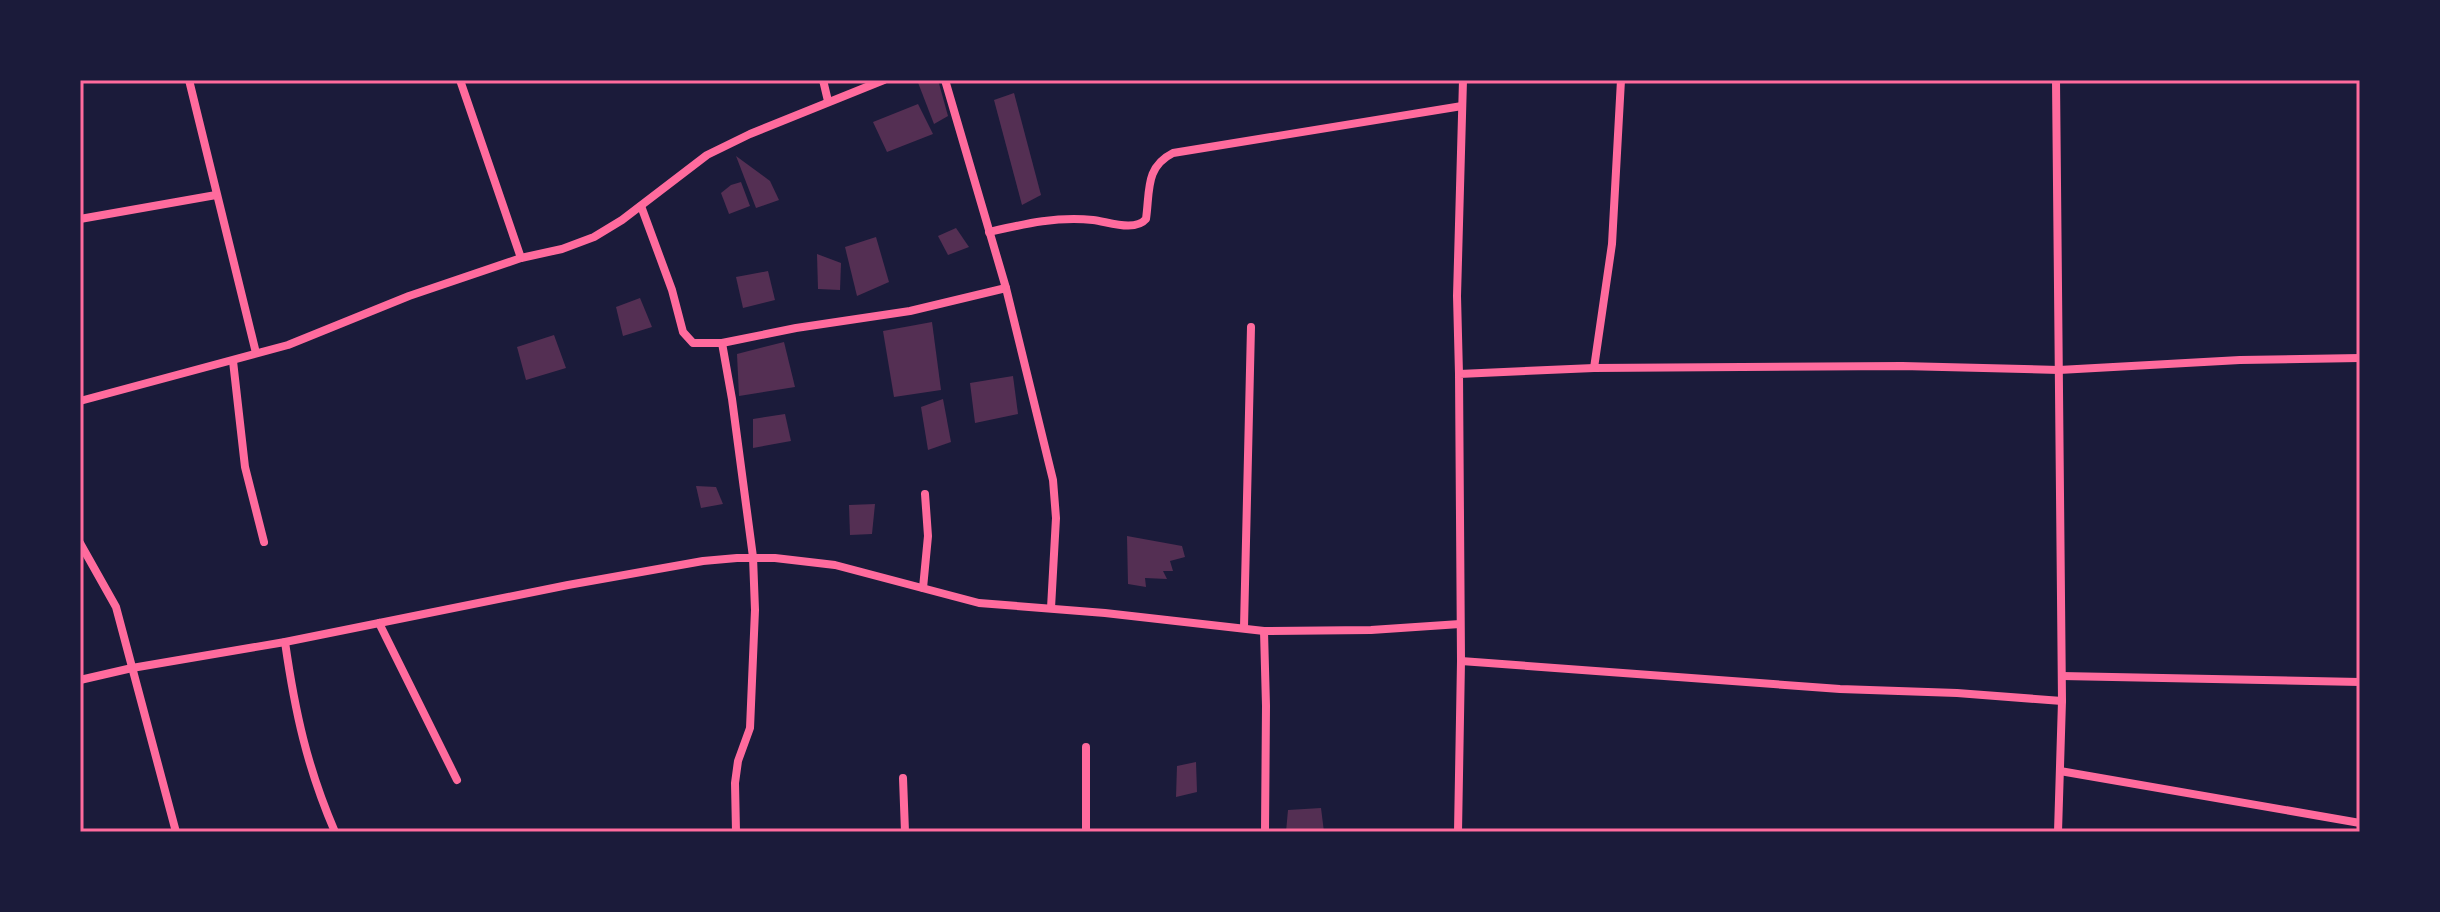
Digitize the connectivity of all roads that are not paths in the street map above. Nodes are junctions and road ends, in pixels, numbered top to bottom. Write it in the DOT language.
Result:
graph roads {
  1 [pos="189,80"];
  2 [pos="460,80"];
  3 [pos="823,80"];
  4 [pos="884,80"];
  5 [pos="945,80"];
  6 [pos="1463,80"];
  7 [pos="1621,80"];
  8 [pos="2056,80"];
  9 [pos="828,101"];
  10 [pos="1462,106"];
  11 [pos="216,195"];
  12 [pos="641,206"];
  13 [pos="80,219"];
  14 [pos="989,232"];
  15 [pos="521,258"];
  16 [pos="1006,288"];
  17 [pos="1251,327"];
  18 [pos="722,343"];
  19 [pos="256,353"];
  20 [pos="2360,358"];
  21 [pos="233,361"];
  22 [pos="1594,368"];
  23 [pos="2059,370"];
  24 [pos="1459,374"];
  25 [pos="80,401"];
  26 [pos="925,494"];
  27 [pos="264,542"];
  28 [pos="80,543"];
  29 [pos="753,557"];
  30 [pos="923,588"];
  31 [pos="1051,608"];
  32 [pos="379,623"];
  33 [pos="1460,624"];
  34 [pos="1244,627"];
  35 [pos="1264,631"];
  36 [pos="285,642"];
  37 [pos="1461,661"];
  38 [pos="132,668"];
  39 [pos="2062,676"];
  40 [pos="80,680"];
  41 [pos="2360,682"];
  42 [pos="2062,701"];
  43 [pos="1086,747"];
  44 [pos="2060,771"];
  45 [pos="903,778"];
  46 [pos="457,780"];
  47 [pos="2360,823"];
  48 [pos="176,832"];
  49 [pos="335,832"];
  50 [pos="736,832"];
  51 [pos="905,832"];
  52 [pos="1086,832"];
  53 [pos="1265,832"];
  54 [pos="1458,832"];
  55 [pos="2058,832"];
  1 -- 11 [label="street"];
  2 -- 15 [label="street"];
  3 -- 9 [label="street"];
  4 -- 9 [label="street"];
  5 -- 14 [label="street"];
  6 -- 10 [label="street"];
  7 -- 22 [label="street"];
  8 -- 23 [label="street"];
  9 -- 12 [label="street"];
  10 -- 14 [label="street"];
  10 -- 24 [label="street"];
  11 -- 13 [label="street"];
  11 -- 19 [label="street"];
  12 -- 15 [label="street"];
  12 -- 18 [label="street"];
  14 -- 16 [label="street"];
  15 -- 19 [label="street"];
  16 -- 18 [label="street"];
  16 -- 31 [label="street"];
  17 -- 34 [label="street"];
  18 -- 29 [label="street"];
  19 -- 21 [label="street"];
  20 -- 23 [label="street"];
  21 -- 25 [label="street"];
  21 -- 27 [label="street"];
  22 -- 23 [label="street"];
  22 -- 24 [label="street"];
  23 -- 39 [label="street"];
  24 -- 33 [label="street"];
  26 -- 30 [label="street"];
  28 -- 38 [label="street"];
  29 -- 30 [label="street"];
  29 -- 32 [label="street"];
  29 -- 50 [label="street"];
  30 -- 31 [label="street"];
  31 -- 34 [label="street"];
  32 -- 36 [label="street"];
  32 -- 46 [label="street"];
  33 -- 35 [label="street"];
  33 -- 37 [label="street"];
  34 -- 35 [label="street"];
  35 -- 53 [label="street"];
  36 -- 38 [label="street"];
  36 -- 49 [label="street"];
  37 -- 42 [label="street"];
  37 -- 54 [label="street"];
  38 -- 40 [label="street"];
  38 -- 48 [label="street"];
  39 -- 41 [label="street"];
  39 -- 42 [label="street"];
  42 -- 44 [label="street"];
  43 -- 52 [label="street"];
  44 -- 47 [label="street"];
  44 -- 55 [label="street"];
  45 -- 51 [label="street"];
}
